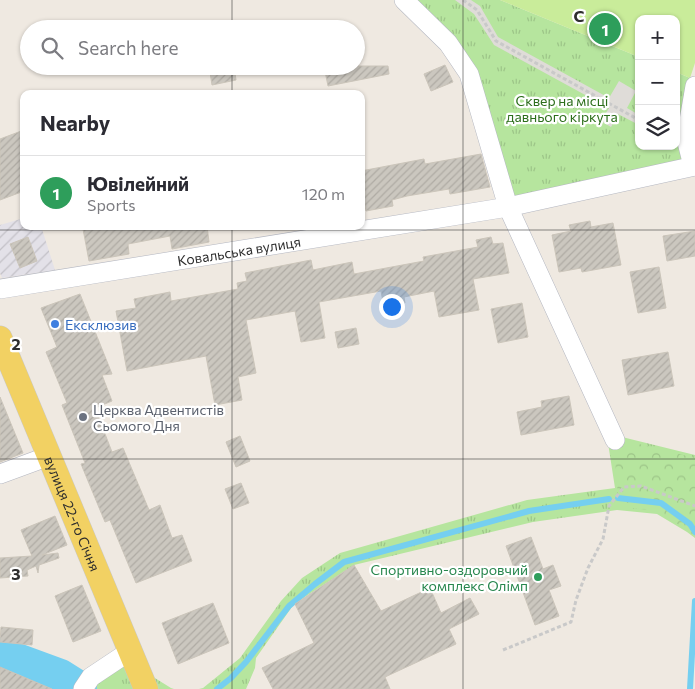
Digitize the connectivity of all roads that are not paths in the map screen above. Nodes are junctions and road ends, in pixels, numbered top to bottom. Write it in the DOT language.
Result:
graph roads {
  1 [pos="404,0"];
  2 [pos="695,86"];
  3 [pos="694,166"];
  4 [pos="508,207"];
  5 [pos="0,289"];
  6 [pos="0,338"];
  7 [pos="615,440"];
  8 [pos="49,456"];
  9 [pos="0,474"];
  10 [pos="130,651"];
  11 [pos="87,683"];
  12 [pos="146,688"];
  1 -- 4 [label="street"];
  2 -- 3 [label="street"];
  3 -- 4 [label="street, Ковальська вулиця"];
  4 -- 5 [label="street, Ковальська вулиця"];
  4 -- 7 [label="street"];
  6 -- 8 [label="main road, вулиця 22-го Січня"];
  8 -- 9 [label="street"];
  8 -- 10 [label="main road, вулиця 22-го Січня"];
  10 -- 11 [label="street"];
  10 -- 12 [label="main road, вулиця 22-го Січня"];
}
